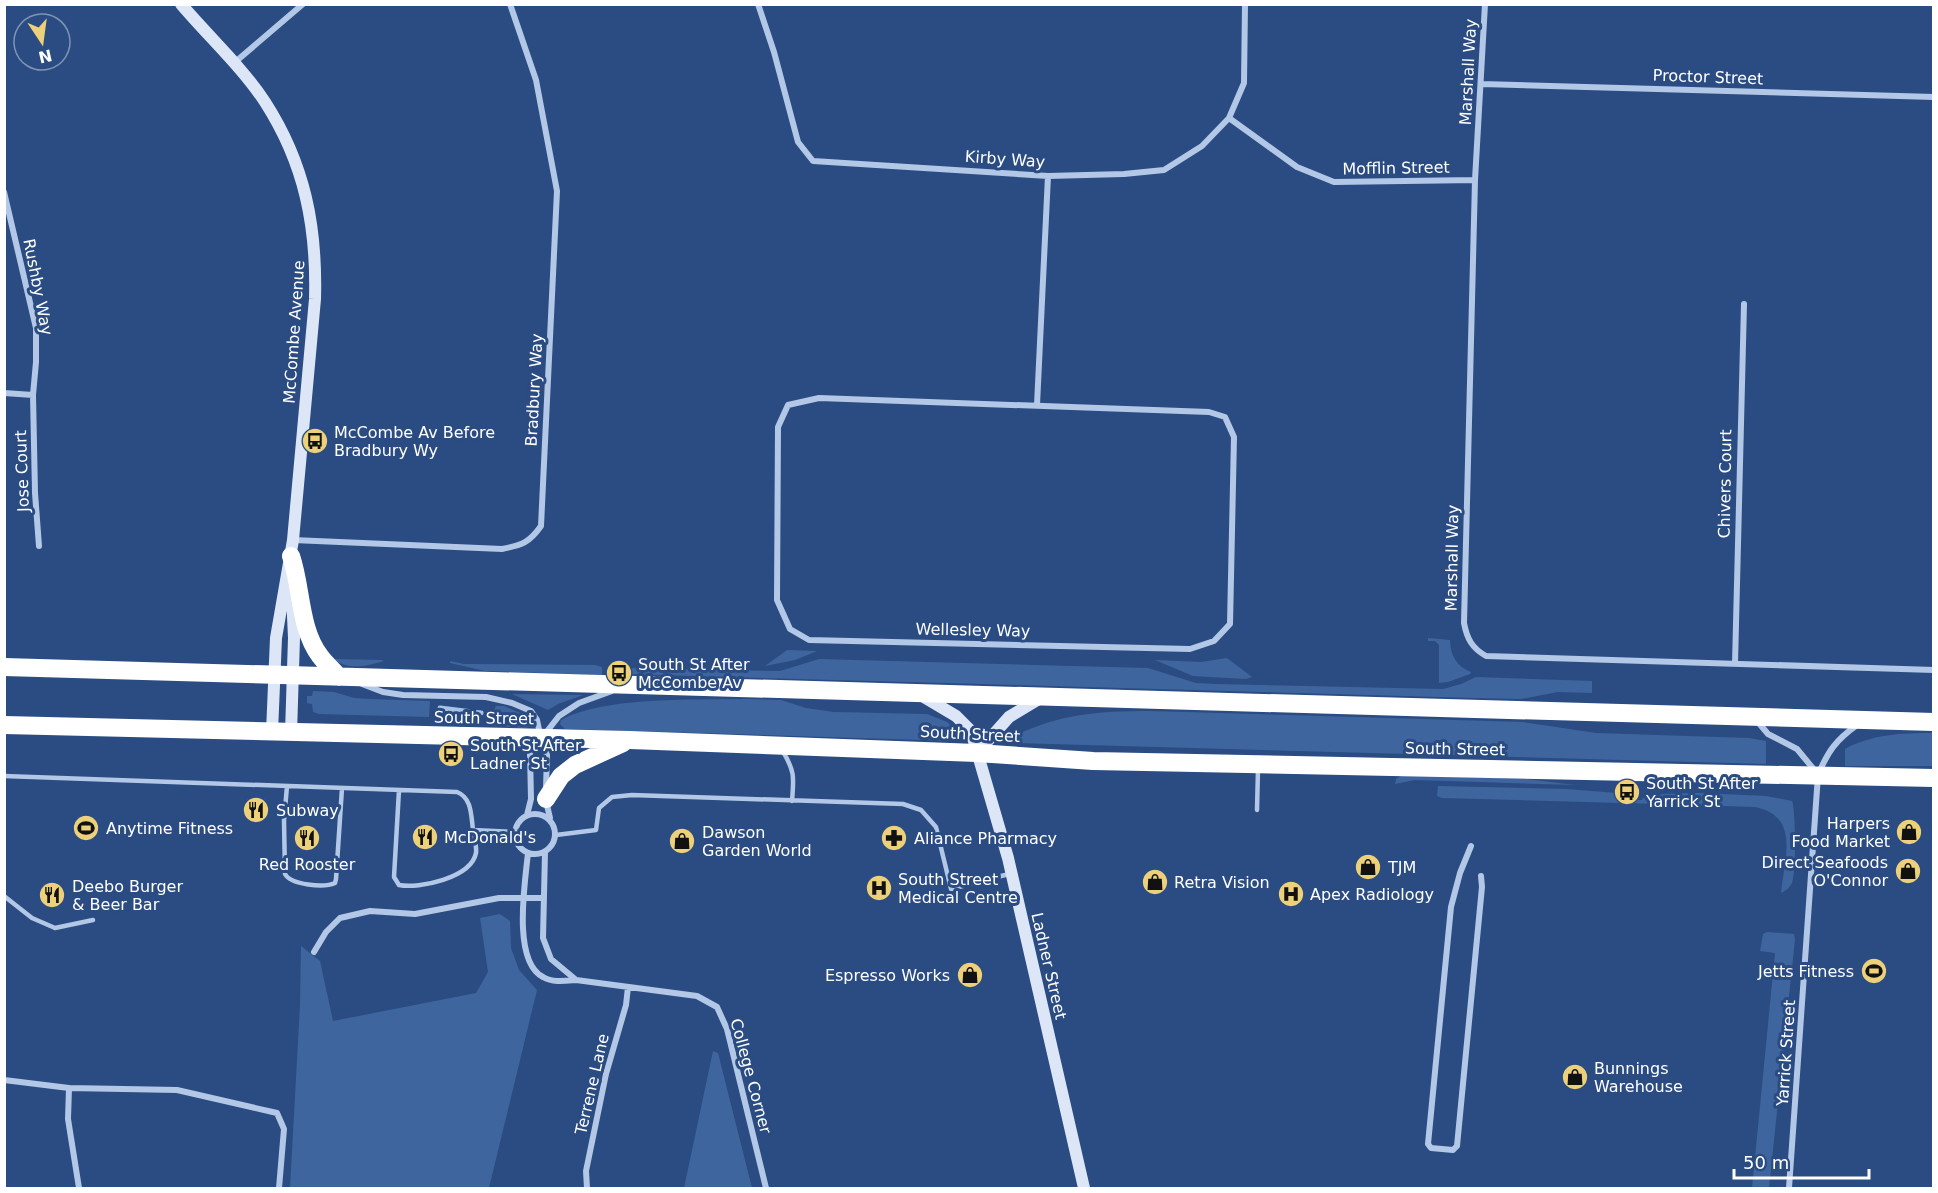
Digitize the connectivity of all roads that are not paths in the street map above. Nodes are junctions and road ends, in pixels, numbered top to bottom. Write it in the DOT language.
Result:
graph roads {
  1 [pos="182,4"];
  2 [pos="303,4"];
  3 [pos="510,4"];
  4 [pos="758,4"];
  5 [pos="1245,4"];
  6 [pos="1485,4"];
  7 [pos="233,63"];
  8 [pos="1482,84"];
  9 [pos="1934,97"];
  10 [pos="1229,118"];
  11 [pos="1048,176"];
  12 [pos="1475,180"];
  13 [pos="4,192"];
  14 [pos="1744,304"];
  15 [pos="4,393"];
  16 [pos="33,395"];
  17 [pos="1036,405"];
  18 [pos="39,546"];
  19 [pos="292,548"];
  20 [pos="1735,664"];
  21 [pos="4,667"];
  22 [pos="1934,670"];
  23 [pos="274,675"];
  24 [pos="293,676"];
  25 [pos="339,677"];
  26 [pos="667,686"];
  27 [pos="917,693"];
  28 [pos="1041,697"];
  29 [pos="1753,716"];
  30 [pos="1863,720"];
  31 [pos="1934,722"];
  32 [pos="4,725"];
  33 [pos="272,732"];
  34 [pos="291,733"];
  35 [pos="541,739"];
  36 [pos="630,740"];
  37 [pos="780,746"];
  38 [pos="977,753"];
  39 [pos="1258,764"];
  40 [pos="1818,775"];
  41 [pos="4,776"];
  42 [pos="1934,778"];
  43 [pos="287,786"];
  44 [pos="342,788"];
  45 [pos="399,790"];
  46 [pos="546,799"];
  47 [pos="792,801"];
  48 [pos="1257,810"];
  49 [pos="527,815"];
  50 [pos="550,818"];
  51 [pos="473,830"];
  52 [pos="515,832"];
  53 [pos="556,835"];
  54 [pos="1471,846"];
  55 [pos="544,852"];
  56 [pos="528,853"];
  57 [pos="1011,873"];
  58 [pos="1481,876"];
  59 [pos="4,896"];
  60 [pos="524,898"];
  61 [pos="543,898"];
  62 [pos="93,920"];
  63 [pos="314,952"];
  64 [pos="576,980"];
  65 [pos="628,987"];
  66 [pos="4,1080"];
  67 [pos="69,1088"];
  68 [pos="79,1188"];
  69 [pos="279,1188"];
  70 [pos="587,1188"];
  71 [pos="766,1188"];
  72 [pos="1084,1188"];
  73 [pos="1789,1188"];
  1 -- 7 [label="street, McCombe Avenue"];
  2 -- 7 [label="street"];
  3 -- 19 [label="street, Bradbury Way"];
  4 -- 11 [label="street, Kirby Way"];
  5 -- 10 [label="street, Kirby Way"];
  6 -- 8 [label="street, Marshall Way"];
  7 -- 19 [label="street, McCombe Avenue"];
  8 -- 9 [label="street, Proctor Street"];
  8 -- 12 [label="street, Marshall Way"];
  10 -- 11 [label="street, Kirby Way"];
  10 -- 12 [label="street, Mofflin Street"];
  11 -- 17 [label="street"];
  12 -- 20 [label="street, Marshall Way"];
  13 -- 16 [label="street, Rushby Way"];
  14 -- 20 [label="street, Chivers Court"];
  15 -- 16 [label="street"];
  16 -- 18 [label="street, Jose Court"];
  17 -- 17 [label="street, Wellesley Way"];
  19 -- 23 [label="street, McCombe Avenue"];
  19 -- 24 [label="street, McCombe Avenue"];
  19 -- 25 [label="highway"];
  20 -- 22 [label="street, Marshall Way"];
  21 -- 23 [label="highway"];
  23 -- 24 [label="highway"];
  23 -- 33 [label="street, McCombe Avenue"];
  24 -- 25 [label="highway"];
  24 -- 34 [label="street, McCombe Avenue"];
  25 -- 26 [label="highway"];
  25 -- 35 [label="street"];
  26 -- 27 [label="highway"];
  26 -- 35 [label="street"];
  27 -- 28 [label="highway"];
  27 -- 38 [label="street, Ladner Street"];
  28 -- 29 [label="highway"];
  28 -- 38 [label="street"];
  29 -- 30 [label="highway"];
  29 -- 40 [label="street"];
  30 -- 31 [label="highway"];
  30 -- 40 [label="street, Yarrick Street"];
  32 -- 33 [label="highway, South Street"];
  33 -- 34 [label="highway, South Street"];
  34 -- 35 [label="highway, South Street"];
  35 -- 36 [label="highway, South Street"];
  35 -- 46 [label="street"];
  35 -- 49 [label="street"];
  36 -- 37 [label="highway, South Street"];
  36 -- 46 [label="highway"];
  37 -- 38 [label="highway, South Street"];
  37 -- 47 [label="lane"];
  38 -- 39 [label="highway, South Street"];
  38 -- 57 [label="street, Ladner Street"];
  39 -- 40 [label="highway, South Street"];
  39 -- 48 [label="lane"];
  40 -- 42 [label="highway, South Street"];
  40 -- 73 [label="street, Yarrick Street"];
  41 -- 43 [label="lane"];
  43 -- 44 [label="lane"];
  43 -- 44 [label="lane"];
  44 -- 45 [label="lane"];
  45 -- 51 [label="lane"];
  45 -- 51 [label="lane"];
  46 -- 50 [label="street"];
  47 -- 53 [label="lane"];
  47 -- 57 [label="lane"];
  49 -- 50 [label="street"];
  49 -- 52 [label="street"];
  50 -- 53 [label="street"];
  51 -- 52 [label="lane"];
  52 -- 56 [label="street"];
  53 -- 55 [label="street"];
  54 -- 58 [label="street"];
  55 -- 56 [label="street"];
  55 -- 61 [label="street"];
  56 -- 60 [label="street, College Corner"];
  57 -- 72 [label="street, Ladner Street"];
  59 -- 62 [label="lane"];
  60 -- 61 [label="street"];
  60 -- 63 [label="street"];
  60 -- 64 [label="street, College Corner"];
  61 -- 64 [label="street"];
  64 -- 65 [label="street, College Corner"];
  65 -- 70 [label="street, Terrene Lane"];
  65 -- 71 [label="street, College Corner"];
  66 -- 67 [label="street"];
  67 -- 68 [label="street"];
  67 -- 69 [label="street"];
}
